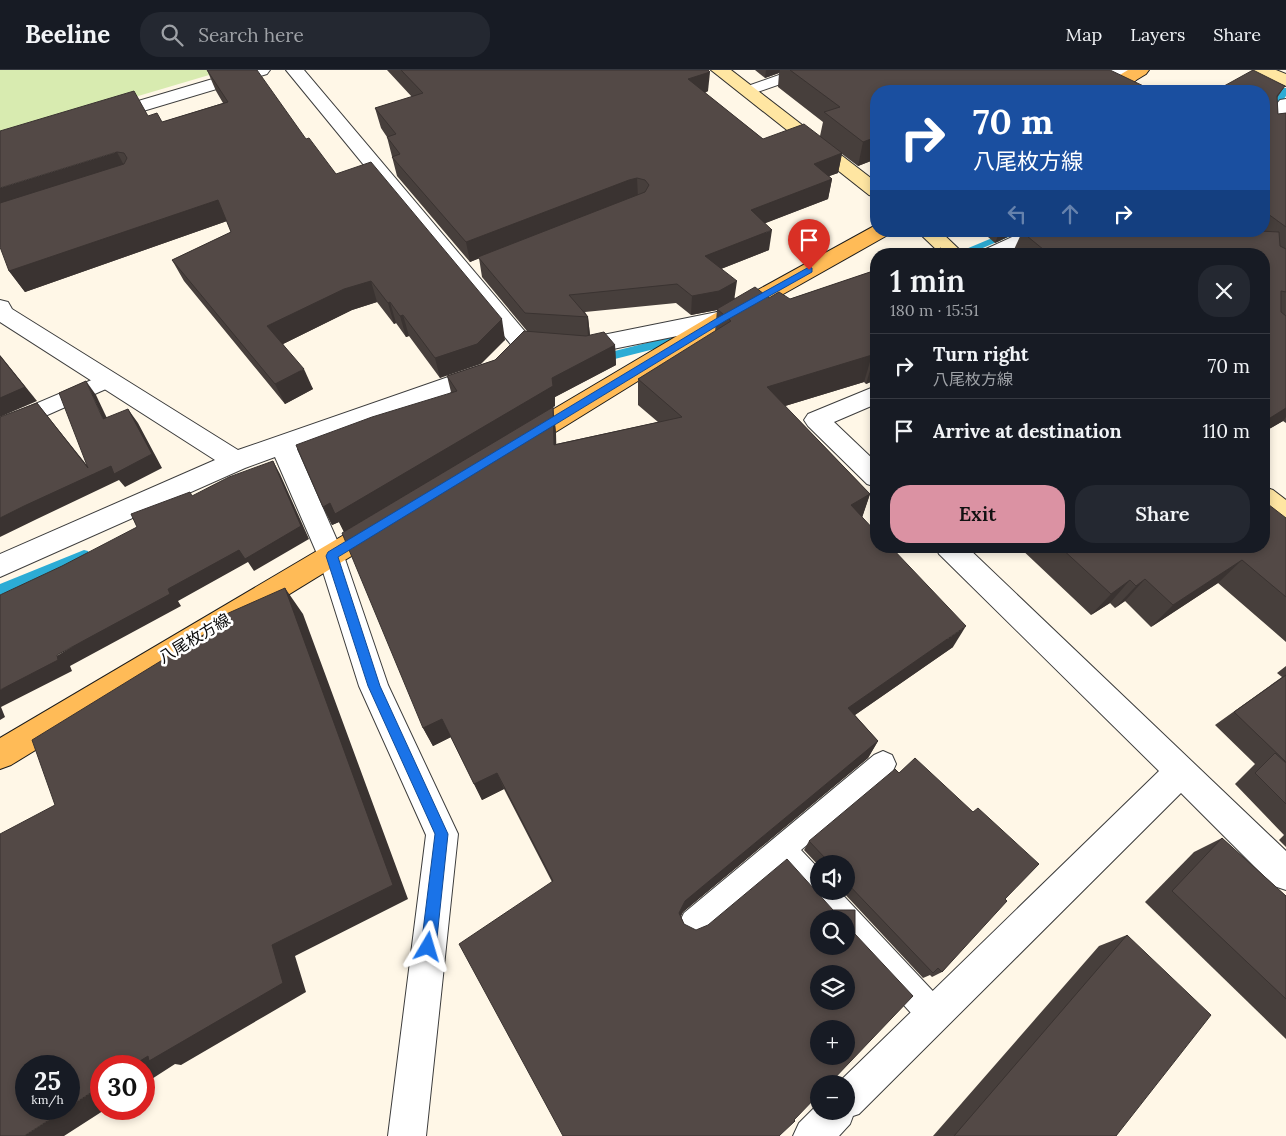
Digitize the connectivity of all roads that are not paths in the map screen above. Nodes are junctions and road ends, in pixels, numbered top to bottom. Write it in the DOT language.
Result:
graph roads {
  1 [pos="261,70"];
  2 [pos="294,70"];
  3 [pos="720,70"];
  4 [pos="807,70"];
  5 [pos="1262,70"];
  6 [pos="1128,72"];
  7 [pos="1286,81"];
  8 [pos="1113,85"];
  9 [pos="747,91"];
  10 [pos="1286,104"];
  11 [pos="93,120"];
  12 [pos="1270,124"];
  13 [pos="870,186"];
  14 [pos="870,236"];
  15 [pos="934,237"];
  16 [pos="1030,237"];
  17 [pos="947,248"];
  18 [pos="1006,248"];
  19 [pos="1,311"];
  20 [pos="722,319"];
  21 [pos="510,351"];
  22 [pos="108,380"];
  23 [pos="870,398"];
  24 [pos="0,428"];
  25 [pos="282,444"];
  26 [pos="503,452"];
  27 [pos="236,461"];
  28 [pos="870,472"];
  29 [pos="1270,502"];
  30 [pos="402,513"];
  31 [pos="1286,514"];
  32 [pos="955,553"];
  33 [pos="332,556"];
  34 [pos="0,566"];
  35 [pos="0,755"];
  36 [pos="883,764"];
  37 [pos="1180,771"];
  38 [pos="781,850"];
  39 [pos="1286,874"];
  40 [pos="810,881"];
  41 [pos="828,900"];
  42 [pos="837,910"];
  43 [pos="694,923"];
  44 [pos="855,929"];
  45 [pos="933,1014"];
  46 [pos="855,1093"];
  47 [pos="827,1120"];
  48 [pos="407,1136"];
  49 [pos="812,1136"];
  1 -- 11 [label="street"];
  2 -- 21 [label="street"];
  3 -- 9 [label="street"];
  4 -- 9 [label="lane"];
  5 -- 7 [label="street"];
  6 -- 8 [label="main road"];
  9 -- 13 [label="street"];
  10 -- 12 [label="street"];
  14 -- 20 [label="main road"];
  15 -- 17 [label="street"];
  16 -- 18 [label="street"];
  19 -- 22 [label="street"];
  20 -- 21 [label="street"];
  20 -- 26 [label="main road"];
  21 -- 25 [label="street"];
  22 -- 24 [label="lane"];
  22 -- 27 [label="street"];
  23 -- 28 [label="street"];
  25 -- 27 [label="street"];
  25 -- 33 [label="street"];
  27 -- 34 [label="street"];
  29 -- 31 [label="street"];
  30 -- 33 [label="main road, 八尾枚方線"];
  32 -- 37 [label="street"];
  33 -- 35 [label="main road, 八尾枚方線"];
  33 -- 48 [label="street"];
  36 -- 38 [label="lane"];
  37 -- 39 [label="street"];
  37 -- 45 [label="street"];
  38 -- 40 [label="lane"];
  38 -- 43 [label="lane"];
  41 -- 42 [label="lane"];
  44 -- 45 [label="lane"];
  45 -- 46 [label="street"];
  47 -- 49 [label="street"];
}
